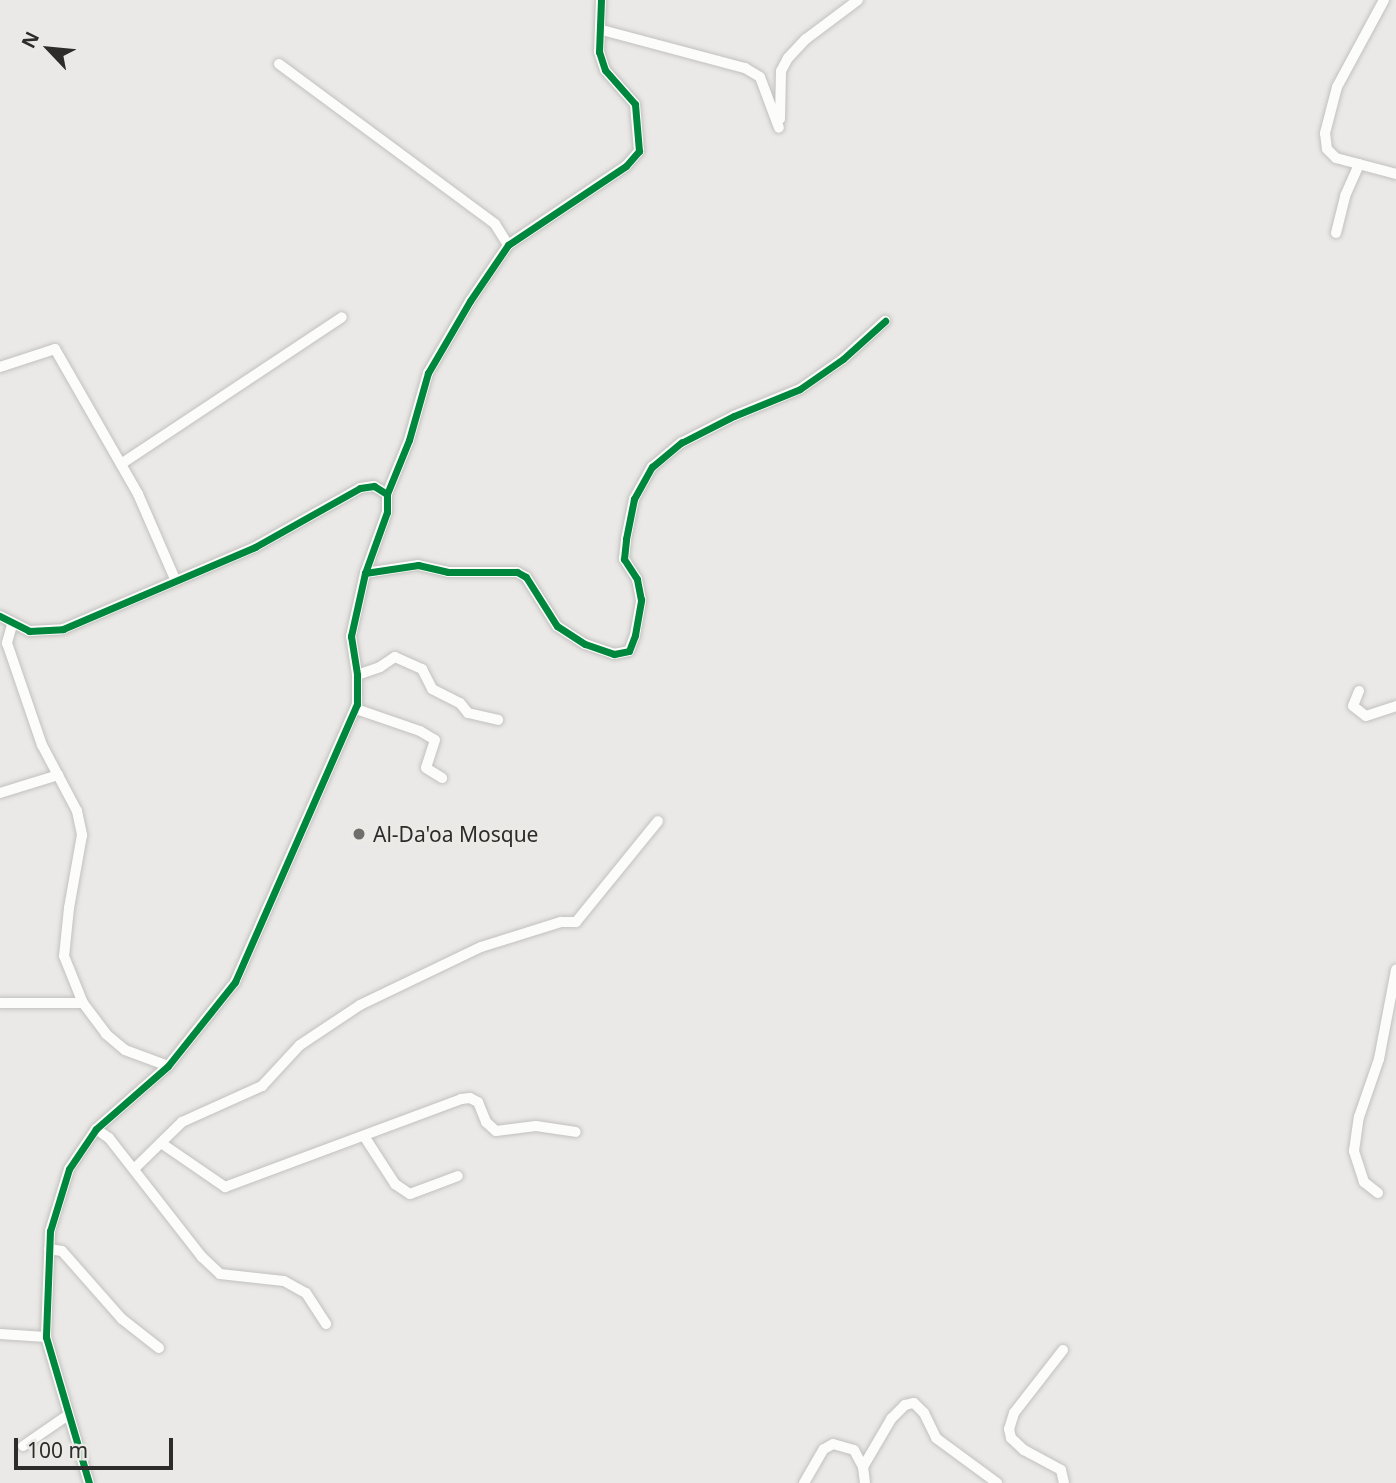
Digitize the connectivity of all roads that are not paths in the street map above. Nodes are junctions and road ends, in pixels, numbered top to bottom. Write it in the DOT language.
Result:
graph roads {
  1 [pos="601,0"];
  2 [pos="858,0"];
  3 [pos="1384,0"];
  4 [pos="602,30"];
  5 [pos="279,64"];
  6 [pos="1359,164"];
  7 [pos="1396,174"];
  8 [pos="1336,233"];
  9 [pos="508,245"];
  10 [pos="342,317"];
  11 [pos="885,321"];
  12 [pos="0,367"];
  13 [pos="121,464"];
  14 [pos="387,494"];
  15 [pos="365,573"];
  16 [pos="175,579"];
  17 [pos="0,616"];
  18 [pos="12,625"];
  19 [pos="357,675"];
  20 [pos="1359,691"];
  21 [pos="1396,706"];
  22 [pos="356,709"];
  23 [pos="498,720"];
  24 [pos="58,775"];
  25 [pos="442,778"];
  26 [pos="0,793"];
  27 [pos="658,821"];
  28 [pos="1396,970"];
  29 [pos="0,1003"];
  30 [pos="83,1003"];
  31 [pos="1393,1007"];
  32 [pos="167,1066"];
  33 [pos="96,1129"];
  34 [pos="576,1132"];
  35 [pos="364,1136"];
  36 [pos="161,1143"];
  37 [pos="135,1168"];
  38 [pos="458,1176"];
  39 [pos="1378,1193"];
  40 [pos="49,1249"];
  41 [pos="326,1324"];
  42 [pos="0,1334"];
  43 [pos="46,1337"];
  44 [pos="159,1348"];
  45 [pos="1063,1350"];
  46 [pos="68,1415"];
  47 [pos="23,1446"];
  48 [pos="863,1467"];
  49 [pos="89,1483"];
  50 [pos="804,1483"];
  51 [pos="865,1483"];
  52 [pos="997,1483"];
  53 [pos="1064,1483"];
  1 -- 4 [label="street"];
  2 -- 4 [label="street"];
  3 -- 6 [label="street"];
  4 -- 9 [label="street"];
  5 -- 9 [label="street"];
  6 -- 7 [label="street"];
  6 -- 8 [label="street"];
  9 -- 14 [label="street"];
  10 -- 13 [label="street"];
  11 -- 15 [label="street"];
  12 -- 13 [label="street"];
  13 -- 16 [label="street"];
  14 -- 15 [label="street"];
  14 -- 16 [label="street"];
  15 -- 19 [label="street"];
  16 -- 18 [label="street"];
  17 -- 18 [label="street"];
  18 -- 24 [label="street"];
  19 -- 22 [label="street"];
  19 -- 23 [label="street"];
  20 -- 21 [label="street"];
  22 -- 25 [label="street"];
  22 -- 32 [label="street"];
  24 -- 26 [label="street"];
  24 -- 30 [label="street"];
  27 -- 36 [label="street"];
  28 -- 31 [label="street"];
  29 -- 30 [label="street"];
  30 -- 32 [label="street"];
  31 -- 39 [label="street"];
  32 -- 33 [label="street"];
  33 -- 37 [label="street"];
  33 -- 40 [label="street"];
  34 -- 35 [label="street"];
  35 -- 36 [label="street"];
  35 -- 38 [label="street"];
  36 -- 37 [label="street"];
  37 -- 41 [label="street"];
  40 -- 43 [label="street"];
  40 -- 44 [label="street"];
  42 -- 43 [label="street"];
  43 -- 46 [label="street"];
  45 -- 53 [label="street"];
  46 -- 47 [label="street"];
  46 -- 49 [label="street"];
  48 -- 50 [label="street"];
  48 -- 51 [label="street"];
  48 -- 52 [label="street"];
}
